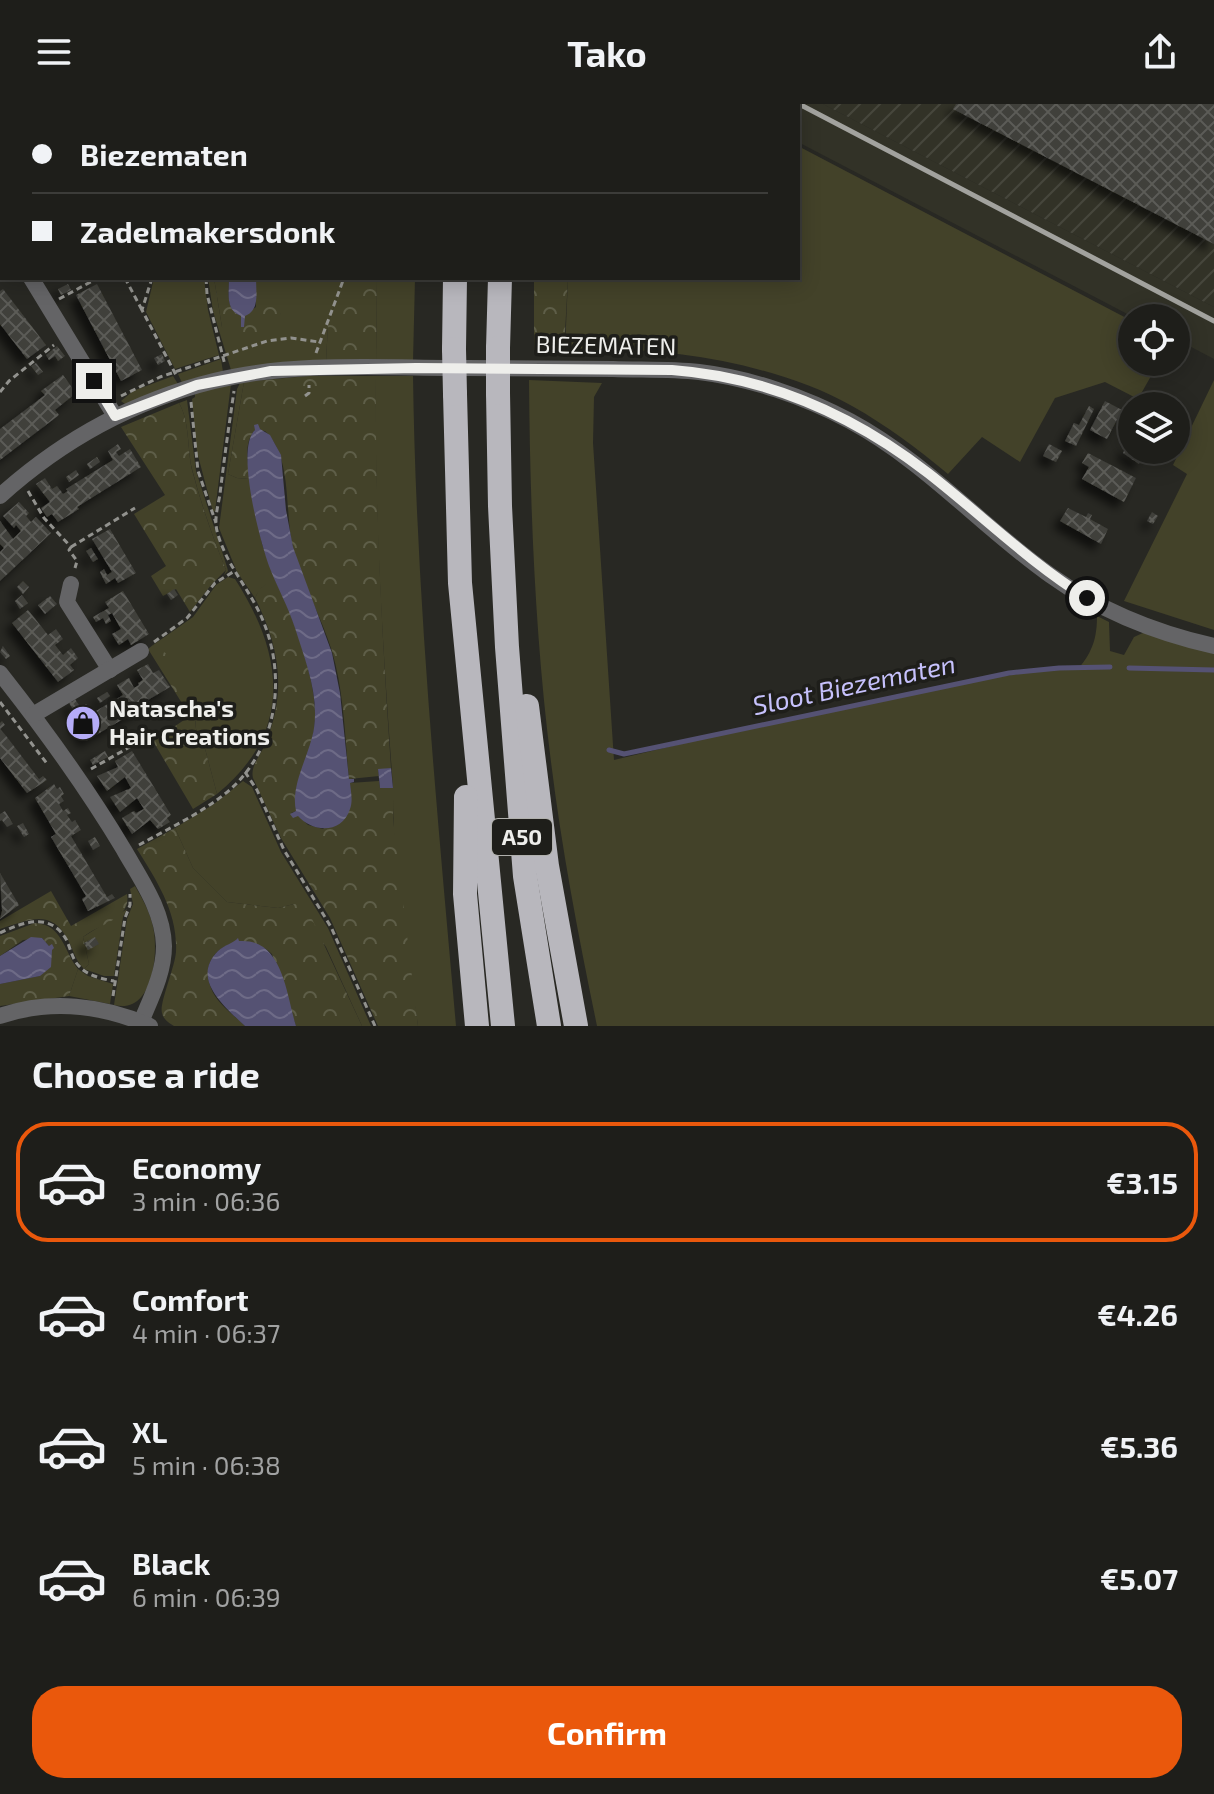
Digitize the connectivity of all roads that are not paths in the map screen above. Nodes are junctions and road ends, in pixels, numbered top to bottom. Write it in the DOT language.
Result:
graph roads {
  1 [pos="32,280"];
  2 [pos="455,280"];
  3 [pos="500,280"];
  4 [pos="111,410"];
  5 [pos="0,496"];
  6 [pos="71,584"];
  7 [pos="1214,646"];
  8 [pos="507,647"];
  9 [pos="141,651"];
  10 [pos="110,670"];
  11 [pos="0,673"];
  12 [pos="468,679"];
  13 [pos="4,695"];
  14 [pos="33,715"];
  15 [pos="0,1016"];
  16 [pos="145,1024"];
  17 [pos="477,1026"];
  18 [pos="503,1026"];
  19 [pos="549,1026"];
  20 [pos="576,1026"];
  1 -- 4 [label="street"];
  2 -- 12 [label="highway, A50, bridge"];
  3 -- 8 [label="highway, A50, bridge"];
  4 -- 5 [label="street, BIEZEMATEN"];
  4 -- 7 [label="street, BIEZEMATEN"];
  6 -- 10 [label="street"];
  8 -- 19 [label="highway, A50"];
  8 -- 20 [label="highway, A50"];
  9 -- 10 [label="street"];
  10 -- 14 [label="street"];
  11 -- 13 [label="street"];
  12 -- 17 [label="highway, A50"];
  12 -- 18 [label="highway, A50"];
  13 -- 14 [label="street"];
  14 -- 16 [label="street"];
  15 -- 16 [label="street"];
}
